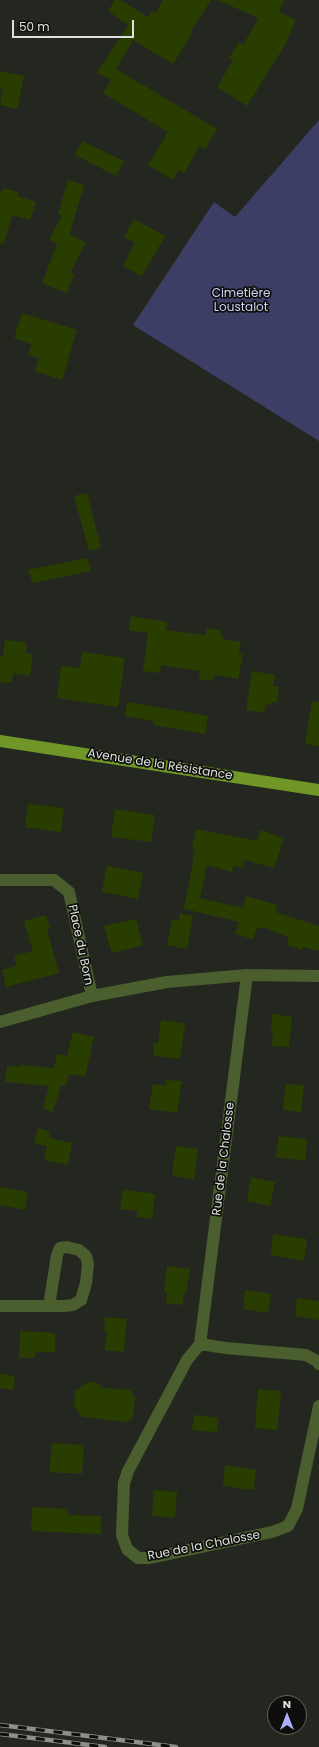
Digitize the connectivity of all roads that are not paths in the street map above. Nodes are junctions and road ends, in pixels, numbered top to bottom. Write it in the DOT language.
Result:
graph roads {
  1 [pos="0,740"];
  2 [pos="319,790"];
  3 [pos="2,880"];
  4 [pos="247,975"];
  5 [pos="319,976"];
  6 [pos="92,996"];
  7 [pos="0,1022"];
  8 [pos="0,1306"];
  9 [pos="49,1306"];
  10 [pos="200,1344"];
  11 [pos="319,1364"];
  12 [pos="319,1406"];
  1 -- 2 [label="main road, Avenue de la Résistance"];
  3 -- 6 [label="street, Place du Born"];
  4 -- 5 [label="street"];
  4 -- 6 [label="street"];
  4 -- 10 [label="street, Rue de la Chalosse"];
  6 -- 7 [label="street"];
  8 -- 9 [label="street"];
  9 -- 9 [label="street"];
  10 -- 11 [label="street"];
  10 -- 12 [label="street, Rue de la Chalosse"];
}
